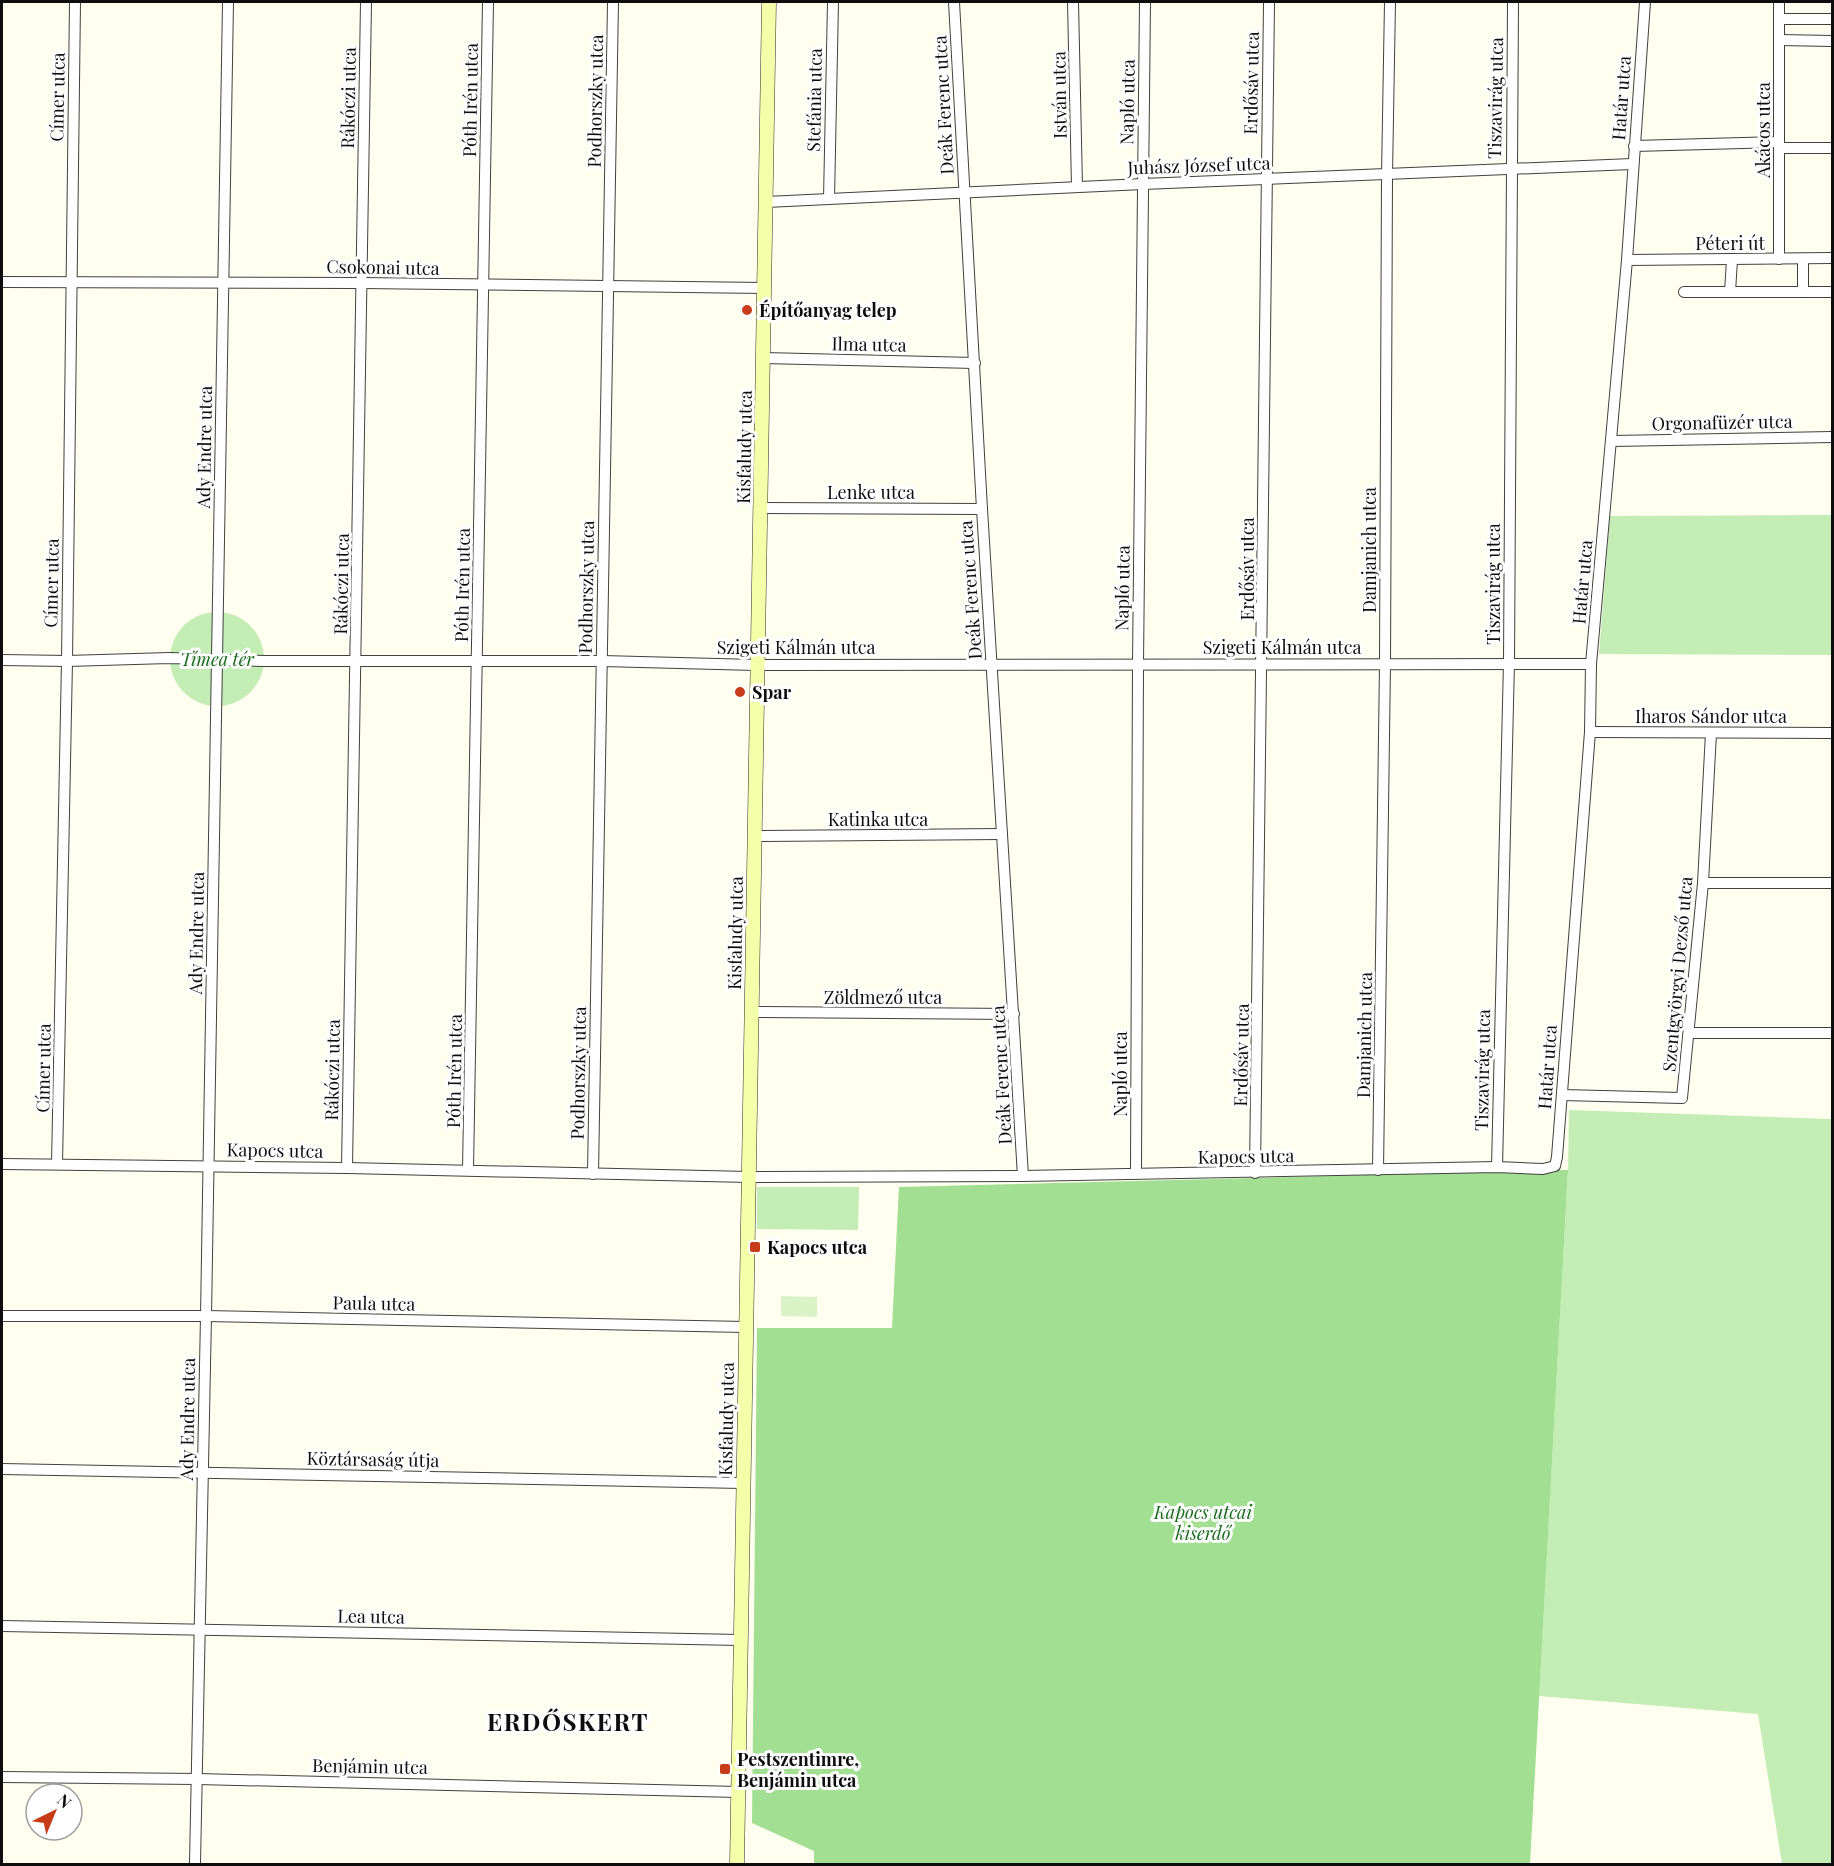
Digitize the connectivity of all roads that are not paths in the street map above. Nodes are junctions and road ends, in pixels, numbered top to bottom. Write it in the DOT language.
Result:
graph roads {
  1 [pos="75,2"];
  2 [pos="228,2"];
  3 [pos="366,2"];
  4 [pos="488,2"];
  5 [pos="613,2"];
  6 [pos="769,2"];
  7 [pos="832,2"];
  8 [pos="954,2"];
  9 [pos="1073,2"];
  10 [pos="1145,2"];
  11 [pos="1269,2"];
  12 [pos="1390,2"];
  13 [pos="1513,2"];
  14 [pos="1645,2"];
  15 [pos="1779,2"];
  16 [pos="1779,19"];
  17 [pos="1833,19"];
  18 [pos="1780,40"];
  19 [pos="1833,41"];
  20 [pos="1779,145"];
  21 [pos="1634,146"];
  22 [pos="1833,148"];
  23 [pos="1632,164"];
  24 [pos="1511,169"];
  25 [pos="1387,175"];
  26 [pos="1266,179"];
  27 [pos="1143,184"];
  28 [pos="1077,187"];
  29 [pos="964,193"];
  30 [pos="829,199"];
  31 [pos="766,202"];
  32 [pos="1833,258"];
  33 [pos="1779,259"];
  34 [pos="1803,259"];
  35 [pos="1627,260"];
  36 [pos="1732,260"];
  37 [pos="2,282"];
  38 [pos="70,282"];
  39 [pos="224,282"];
  40 [pos="361,283"];
  41 [pos="484,286"];
  42 [pos="608,286"];
  43 [pos="764,288"];
  44 [pos="1833,291"];
  45 [pos="1684,292"];
  46 [pos="1730,292"];
  47 [pos="1803,292"];
  48 [pos="763,358"];
  49 [pos="975,363"];
  50 [pos="1833,436"];
  51 [pos="1611,441"];
  52 [pos="761,508"];
  53 [pos="982,509"];
  54 [pos="218,658"];
  55 [pos="2,660"];
  56 [pos="356,660"];
  57 [pos="67,661"];
  58 [pos="478,661"];
  59 [pos="602,661"];
  60 [pos="1509,662"];
  61 [pos="992,663"];
  62 [pos="1138,663"];
  63 [pos="1263,663"];
  64 [pos="1385,664"];
  65 [pos="1591,664"];
  66 [pos="756,665"];
  67 [pos="1590,732"];
  68 [pos="1711,733"];
  69 [pos="1833,733"];
  70 [pos="1002,834"];
  71 [pos="754,836"];
  72 [pos="1703,883"];
  73 [pos="1833,883"];
  74 [pos="752,1012"];
  75 [pos="1014,1014"];
  76 [pos="1689,1033"];
  77 [pos="1833,1033"];
  78 [pos="1562,1095"];
  79 [pos="2,1164"];
  80 [pos="57,1164"];
  81 [pos="208,1166"];
  82 [pos="1555,1166"];
  83 [pos="1497,1167"];
  84 [pos="347,1168"];
  85 [pos="468,1170"];
  86 [pos="1378,1170"];
  87 [pos="593,1173"];
  88 [pos="1256,1173"];
  89 [pos="1136,1174"];
  90 [pos="1023,1176"];
  91 [pos="749,1177"];
  92 [pos="2,1316"];
  93 [pos="206,1316"];
  94 [pos="745,1327"];
  95 [pos="2,1469"];
  96 [pos="203,1473"];
  97 [pos="743,1483"];
  98 [pos="2,1626"];
  99 [pos="200,1629"];
  100 [pos="741,1640"];
  101 [pos="2,1777"];
  102 [pos="197,1779"];
  103 [pos="738,1792"];
  104 [pos="195,1864"];
  105 [pos="737,1864"];
  1 -- 38 [label="street, Címer utca"];
  2 -- 39 [label="street, Ady Endre utca"];
  3 -- 40 [label="street, Rákóczi utca"];
  4 -- 41 [label="street, Póth Irén utca"];
  5 -- 42 [label="street, Podhorszky utca"];
  6 -- 31 [label="street, Kisfaludy utca"];
  7 -- 30 [label="street, Stefánia utca"];
  8 -- 29 [label="street, Deák Ferenc utca"];
  9 -- 28 [label="street, István utca"];
  10 -- 27 [label="street, Napló utca"];
  11 -- 26 [label="street, Erdősáv utca"];
  12 -- 25 [label="street, Damjanich utca"];
  13 -- 24 [label="street, Tiszavirág utca"];
  14 -- 21 [label="street, Határ utca"];
  15 -- 16 [label="street, Akácos utca"];
  16 -- 17 [label="street"];
  16 -- 18 [label="street, Akácos utca"];
  18 -- 19 [label="street"];
  18 -- 20 [label="street, Akácos utca"];
  20 -- 21 [label="street"];
  20 -- 22 [label="street"];
  20 -- 33 [label="street, Akácos utca"];
  21 -- 23 [label="street, Határ utca"];
  23 -- 24 [label="street, Juhász József utca"];
  23 -- 35 [label="street, Határ utca"];
  24 -- 25 [label="street, Juhász József utca"];
  24 -- 60 [label="street, Tiszavirág utca"];
  25 -- 26 [label="street, Juhász József utca"];
  25 -- 64 [label="street, Damjanich utca"];
  26 -- 27 [label="street, Juhász József utca"];
  26 -- 63 [label="street, Erdősáv utca"];
  27 -- 28 [label="street, Juhász József utca"];
  27 -- 62 [label="street, Napló utca"];
  28 -- 29 [label="street, Juhász József utca"];
  29 -- 30 [label="street, Juhász József utca"];
  29 -- 49 [label="street, Deák Ferenc utca"];
  30 -- 31 [label="street, Juhász József utca"];
  31 -- 43 [label="street, Kisfaludy utca"];
  32 -- 34 [label="street, Péteri út"];
  33 -- 34 [label="street, Péteri út"];
  33 -- 36 [label="street, Péteri út"];
  34 -- 47 [label="street"];
  35 -- 36 [label="street, Péteri út"];
  35 -- 51 [label="street, Határ utca"];
  36 -- 46 [label="street"];
  37 -- 38 [label="street, Csokonai utca"];
  38 -- 39 [label="street, Csokonai utca"];
  38 -- 57 [label="street, Címer utca"];
  39 -- 40 [label="street, Csokonai utca"];
  39 -- 54 [label="street, Ady Endre utca"];
  40 -- 41 [label="street, Csokonai utca"];
  40 -- 56 [label="street, Rákóczi utca"];
  41 -- 42 [label="street, Csokonai utca"];
  41 -- 58 [label="street, Póth Irén utca"];
  42 -- 43 [label="street, Csokonai utca"];
  42 -- 59 [label="street, Podhorszky utca"];
  43 -- 48 [label="street, Kisfaludy utca"];
  44 -- 47 [label="street"];
  45 -- 46 [label="street"];
  46 -- 47 [label="street"];
  48 -- 49 [label="street, Ilma utca"];
  48 -- 52 [label="street, Kisfaludy utca"];
  49 -- 53 [label="street, Deák Ferenc utca"];
  50 -- 51 [label="street, Orgonafüzér utca"];
  51 -- 65 [label="street, Határ utca"];
  52 -- 53 [label="street, Lenke utca"];
  52 -- 66 [label="street, Kisfaludy utca"];
  53 -- 61 [label="street, Deák Ferenc utca"];
  54 -- 56 [label="street, Szigeti Kálmán utca"];
  54 -- 57 [label="street, Szigeti Kálmán utca"];
  54 -- 81 [label="street, Ady Endre utca"];
  55 -- 57 [label="street, Szigeti Kálmán utca"];
  56 -- 58 [label="street, Szigeti Kálmán utca"];
  56 -- 84 [label="street, Rákóczi utca"];
  57 -- 80 [label="street, Címer utca"];
  58 -- 59 [label="street, Szigeti Kálmán utca"];
  58 -- 85 [label="street, Póth Irén utca"];
  59 -- 66 [label="street, Szigeti Kálmán utca"];
  59 -- 87 [label="street, Podhorszky utca"];
  60 -- 64 [label="street, Szigeti Kálmán utca"];
  60 -- 65 [label="street, Szigeti Kálmán utca"];
  60 -- 83 [label="street, Tiszavirág utca"];
  61 -- 62 [label="street, Szigeti Kálmán utca"];
  61 -- 66 [label="street, Szigeti Kálmán utca"];
  61 -- 70 [label="street, Deák Ferenc utca"];
  62 -- 63 [label="street, Szigeti Kálmán utca"];
  62 -- 89 [label="street, Napló utca"];
  63 -- 64 [label="street, Szigeti Kálmán utca"];
  63 -- 88 [label="street, Erdősáv utca"];
  64 -- 86 [label="street, Damjanich utca"];
  65 -- 67 [label="street, Határ utca"];
  66 -- 71 [label="street, Kisfaludy utca"];
  67 -- 68 [label="street, Iharos Sándor utca"];
  67 -- 78 [label="street, Határ utca"];
  68 -- 69 [label="street, Iharos Sándor utca"];
  68 -- 72 [label="street, Szentgyörgyi Dezső utca"];
  70 -- 71 [label="street, Katinka utca"];
  70 -- 75 [label="street, Deák Ferenc utca"];
  71 -- 74 [label="street, Kisfaludy utca"];
  72 -- 73 [label="street"];
  72 -- 76 [label="street, Szentgyörgyi Dezső utca"];
  74 -- 75 [label="street, Zöldmező utca"];
  74 -- 91 [label="street, Kisfaludy utca"];
  75 -- 90 [label="street, Deák Ferenc utca"];
  76 -- 77 [label="street"];
  76 -- 78 [label="street, Szentgyörgyi Dezső utca"];
  78 -- 82 [label="street, Határ utca"];
  79 -- 80 [label="street, Kapocs utca"];
  80 -- 81 [label="street, Kapocs utca"];
  81 -- 84 [label="street, Kapocs utca"];
  81 -- 93 [label="street, Ady Endre utca"];
  82 -- 83 [label="street, Kapocs utca"];
  83 -- 86 [label="street, Kapocs utca"];
  84 -- 85 [label="street, Kapocs utca"];
  85 -- 87 [label="street, Kapocs utca"];
  86 -- 88 [label="street, Kapocs utca"];
  87 -- 91 [label="street, Kapocs utca"];
  88 -- 89 [label="street, Kapocs utca"];
  89 -- 90 [label="street, Kapocs utca"];
  90 -- 91 [label="street, Kapocs utca"];
  91 -- 94 [label="street, Kisfaludy utca"];
  92 -- 93 [label="street, Paula utca"];
  93 -- 94 [label="street, Paula utca"];
  93 -- 96 [label="street, Ady Endre utca"];
  94 -- 97 [label="street, Kisfaludy utca"];
  95 -- 96 [label="street, Köztársaság útja"];
  96 -- 97 [label="street, Köztársaság útja"];
  96 -- 99 [label="street, Ady Endre utca"];
  97 -- 100 [label="street, Kisfaludy utca"];
  98 -- 99 [label="street, Lea utca"];
  99 -- 100 [label="street, Lea utca"];
  99 -- 102 [label="street, Ady Endre utca"];
  100 -- 103 [label="street, Kisfaludy utca"];
  101 -- 102 [label="street, Benjámin utca"];
  102 -- 103 [label="street, Benjámin utca"];
  102 -- 104 [label="street, Ady Endre utca"];
  103 -- 105 [label="street, Kisfaludy utca"];
}
